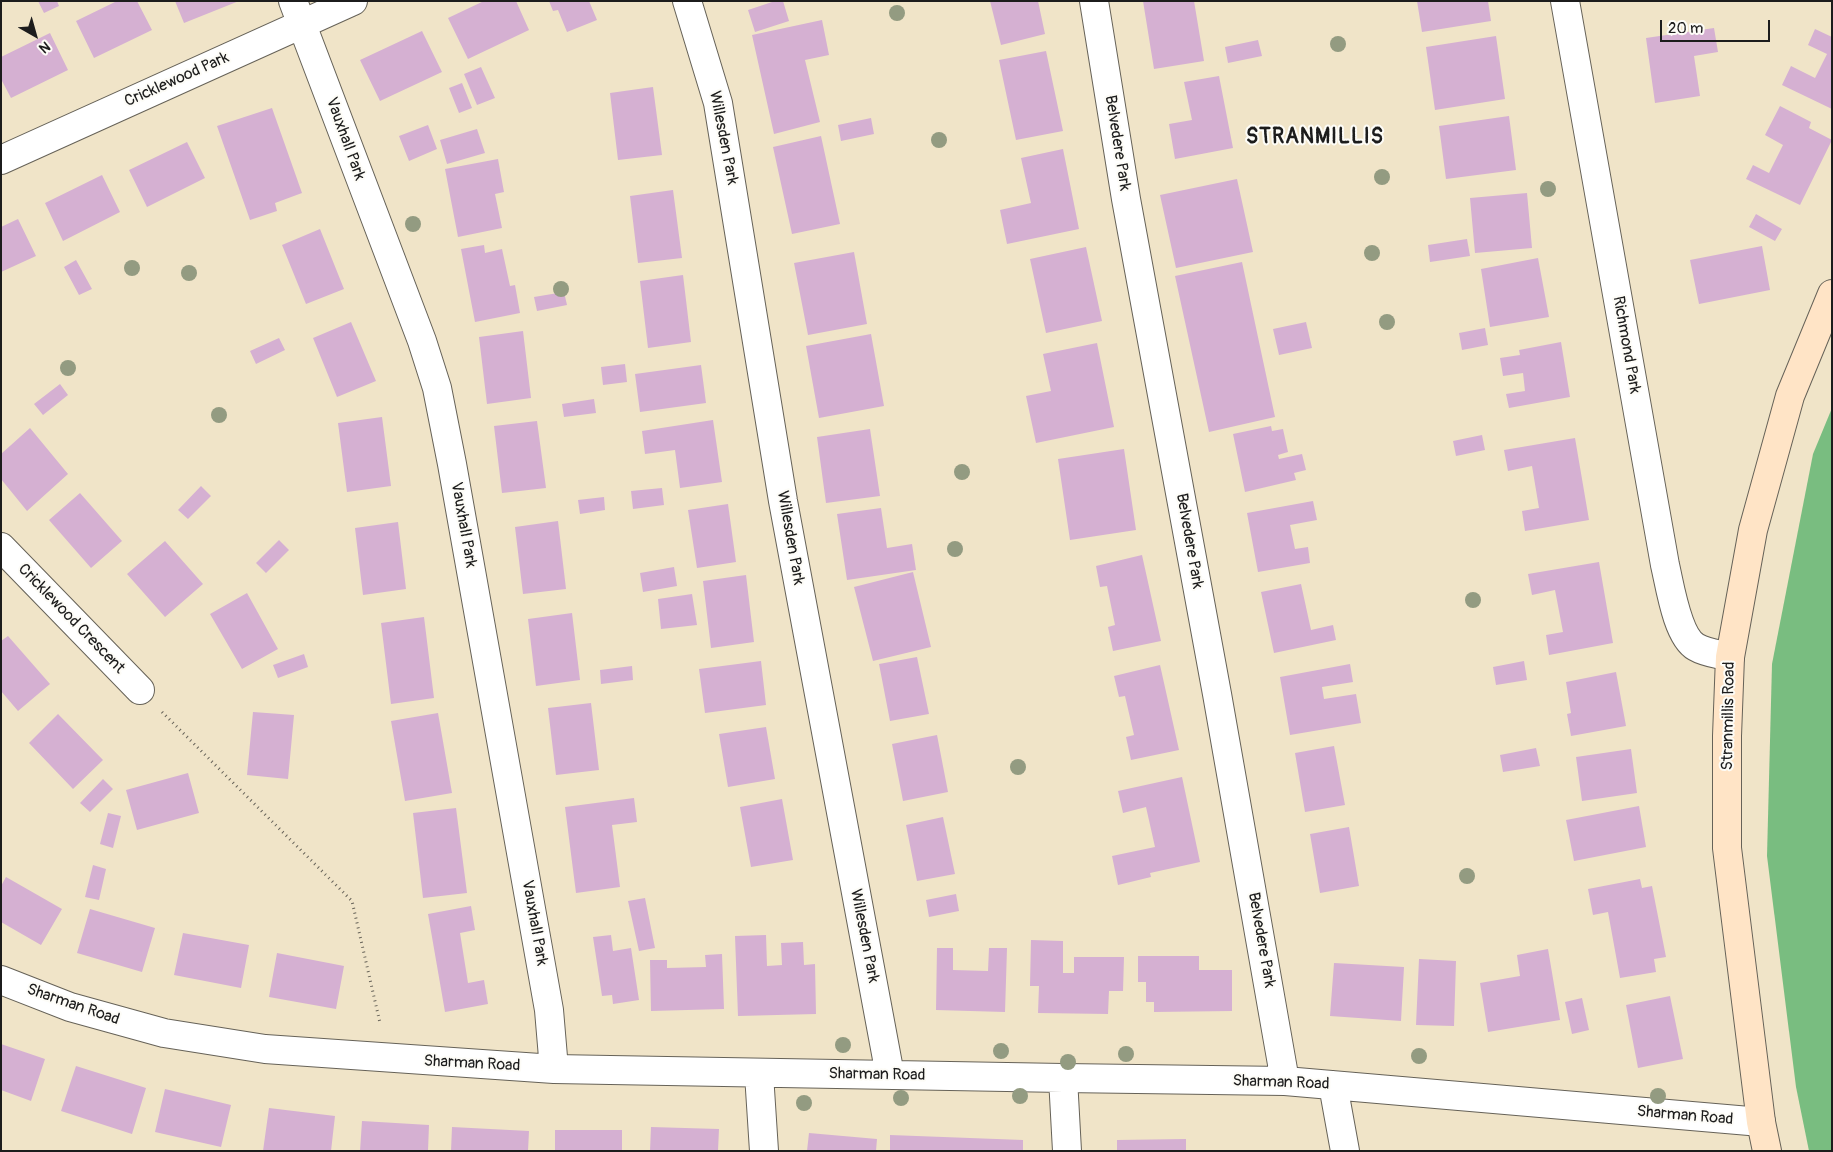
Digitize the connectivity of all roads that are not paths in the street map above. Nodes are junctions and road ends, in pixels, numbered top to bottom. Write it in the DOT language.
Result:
graph roads {
  1 [pos="353,1"];
  2 [pos="687,1"];
  3 [pos="1094,1"];
  4 [pos="1565,1"];
  5 [pos="297,12"];
  6 [pos="1,160"];
  7 [pos="1832,294"];
  8 [pos="1,547"];
  9 [pos="1730,657"];
  10 [pos="140,690"];
  11 [pos="1,980"];
  12 [pos="554,1069"];
  13 [pos="759,1074"];
  14 [pos="890,1075"];
  15 [pos="1063,1078"];
  16 [pos="1285,1081"];
  17 [pos="1333,1084"];
  18 [pos="1761,1122"];
  19 [pos="764,1151"];
  20 [pos="1067,1151"];
  21 [pos="1345,1151"];
  22 [pos="1767,1151"];
  1 -- 5 [label="street, Cricklewood Park"];
  2 -- 14 [label="street, Willesden Park"];
  3 -- 16 [label="street, Belvedere Park"];
  4 -- 9 [label="street, Richmond Park"];
  5 -- 6 [label="street, Cricklewood Park"];
  5 -- 12 [label="street, Vauxhall Park"];
  7 -- 9 [label="street, Stranmillis Road"];
  8 -- 10 [label="street, Cricklewood Crescent"];
  9 -- 18 [label="street, Stranmillis Road"];
  11 -- 12 [label="street, Sharman Road"];
  12 -- 13 [label="street, Sharman Road"];
  13 -- 14 [label="street, Sharman Road"];
  13 -- 19 [label="street"];
  14 -- 15 [label="street, Sharman Road"];
  15 -- 16 [label="street, Sharman Road"];
  15 -- 20 [label="street"];
  16 -- 17 [label="street, Sharman Road"];
  17 -- 18 [label="street, Sharman Road"];
  17 -- 21 [label="street"];
  18 -- 22 [label="street, Stranmillis Road"];
}
